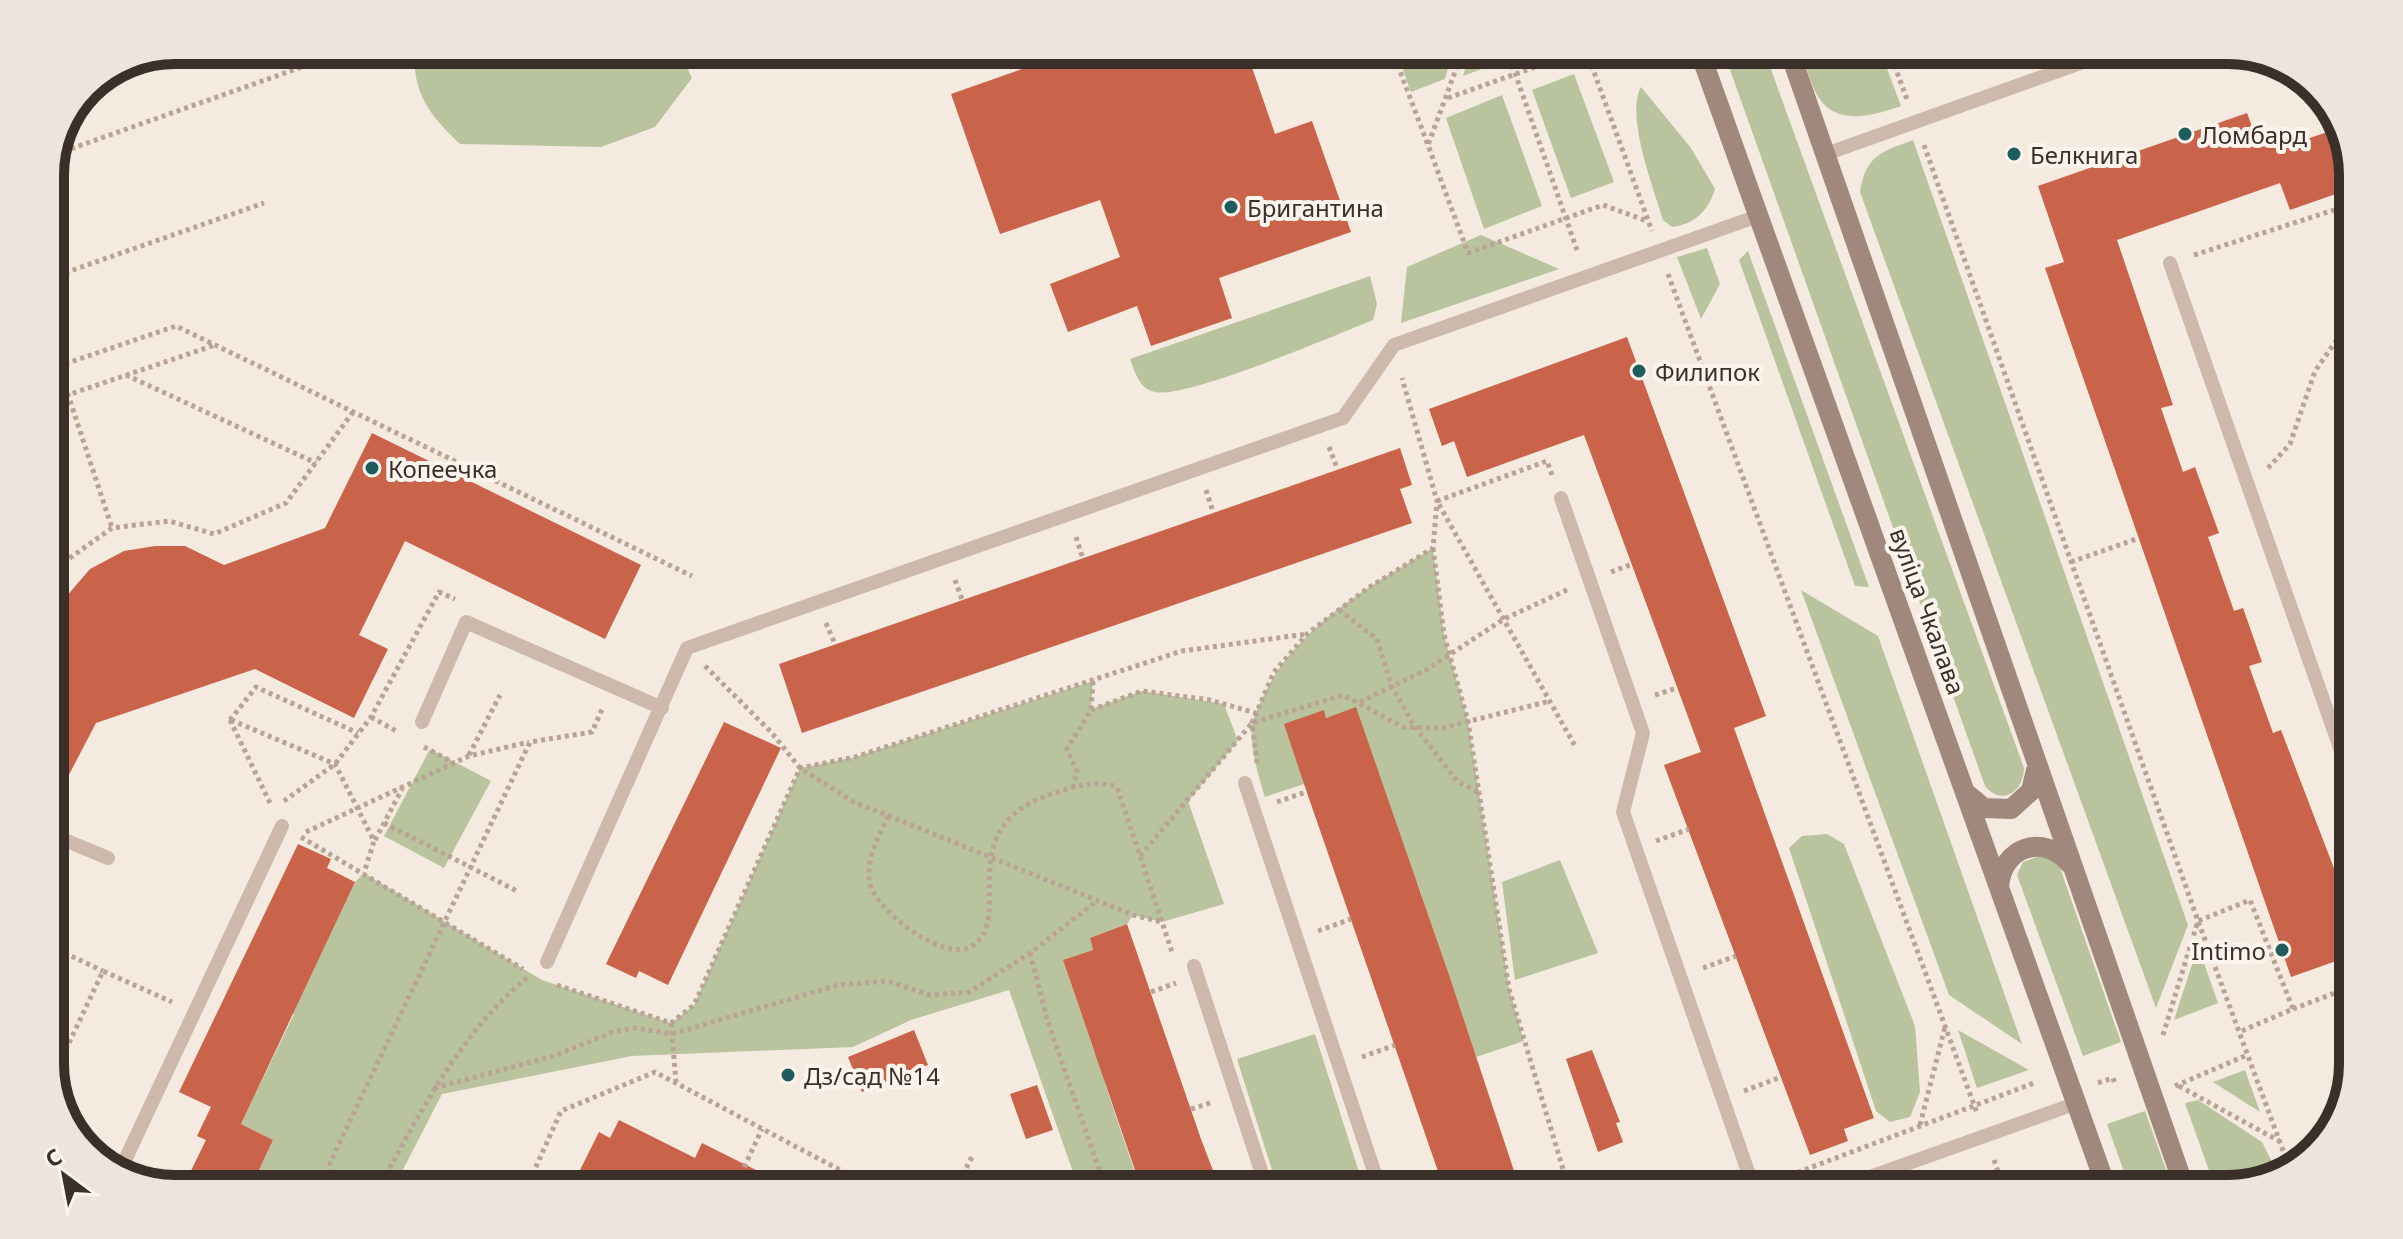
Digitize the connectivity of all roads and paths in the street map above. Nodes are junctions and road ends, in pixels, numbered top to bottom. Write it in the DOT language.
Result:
graph roads {
  1 [pos="310,64"];
  2 [pos="1397,64"];
  3 [pos="1458,64"];
  4 [pos="1513,64"];
  5 [pos="1545,64"];
  6 [pos="1590,64"];
  7 [pos="1704,64"];
  8 [pos="1794,64"];
  9 [pos="1894,64"];
  10 [pos="2079,64"];
  11 [pos="1517,74"];
  12 [pos="1447,98"];
  13 [pos="1916,124"];
  14 [pos="1428,145"];
  15 [pos="67,150"];
  16 [pos="1823,155"];
  17 [pos="264,203"];
  18 [pos="2339,209"];
  19 [pos="1758,216"];
  20 [pos="1565,218"];
  21 [pos="1648,221"];
  22 [pos="1660,251"];
  23 [pos="2170,263"];
  24 [pos="64,273"];
  25 [pos="1586,276"];
  26 [pos="2339,337"];
  27 [pos="215,345"];
  28 [pos="1394,345"];
  29 [pos="64,364"];
  30 [pos="126,375"];
  31 [pos="64,380"];
  32 [pos="69,395"];
  33 [pos="64,397"];
  34 [pos="353,412"];
  35 [pos="1327,440"];
  36 [pos="316,463"];
  37 [pos="1337,468"];
  38 [pos="1203,483"];
  39 [pos="2248,490"];
  40 [pos="1561,498"];
  41 [pos="1437,501"];
  42 [pos="1213,512"];
  43 [pos="112,528"];
  44 [pos="1073,528"];
  45 [pos="2139,538"];
  46 [pos="1433,548"];
  47 [pos="1083,559"];
  48 [pos="64,562"];
  49 [pos="2071,562"];
  50 [pos="951,570"];
  51 [pos="692,576"];
  52 [pos="1590,579"];
  53 [pos="963,602"];
  54 [pos="1339,610"];
  55 [pos="822,615"];
  56 [pos="1504,619"];
  57 [pos="1307,634"];
  58 [pos="835,644"];
  59 [pos="687,648"];
  60 [pos="1450,654"];
  61 [pos="1093,681"];
  62 [pos="613,687"];
  63 [pos="1392,687"];
  64 [pos="500,695"];
  65 [pos="1550,701"];
  66 [pos="1359,703"];
  67 [pos="662,708"];
  68 [pos="1091,710"];
  69 [pos="1256,713"];
  70 [pos="230,720"];
  71 [pos="1468,721"];
  72 [pos="422,722"];
  73 [pos="1252,723"];
  74 [pos="1415,727"];
  75 [pos="2339,727"];
  76 [pos="2333,729"];
  77 [pos="358,733"];
  78 [pos="530,742"];
  79 [pos="1575,746"];
  80 [pos="2339,746"];
  81 [pos="469,756"];
  82 [pos="2035,764"];
  83 [pos="800,768"];
  84 [pos="1252,780"];
  85 [pos="402,788"];
  86 [pos="1073,788"];
  87 [pos="1964,790"];
  88 [pos="1306,792"];
  89 [pos="1478,792"];
  90 [pos="1268,805"];
  91 [pos="360,809"];
  92 [pos="888,816"];
  93 [pos="384,823"];
  94 [pos="282,826"];
  95 [pos="298,836"];
  96 [pos="64,840"];
  97 [pos="374,841"];
  98 [pos="990,857"];
  99 [pos="1140,857"];
  100 [pos="108,858"];
  101 [pos="2070,864"];
  102 [pos="471,867"];
  103 [pos="364,873"];
  104 [pos="1999,887"];
  105 [pos="517,891"];
  106 [pos="1097,901"];
  107 [pos="1351,919"];
  108 [pos="2198,921"];
  109 [pos="1311,933"];
  110 [pos="64,953"];
  111 [pos="1030,953"];
  112 [pos="1736,956"];
  113 [pos="547,962"];
  114 [pos="1194,966"];
  115 [pos="103,971"];
  116 [pos="1680,976"];
  117 [pos="1181,981"];
  118 [pos="2339,991"];
  119 [pos="1151,992"];
  120 [pos="2293,1009"];
  121 [pos="196,1013"];
  122 [pos="671,1023"];
  123 [pos="1945,1027"];
  124 [pos="2239,1032"];
  125 [pos="672,1034"];
  126 [pos="1395,1045"];
  127 [pos="2166,1046"];
  128 [pos="64,1054"];
  129 [pos="2248,1055"];
  130 [pos="1353,1059"];
  131 [pos="2174,1072"];
  132 [pos="2088,1074"];
  133 [pos="1781,1077"];
  134 [pos="677,1083"];
  135 [pos="2034,1083"];
  136 [pos="2177,1085"];
  137 [pos="434,1088"];
  138 [pos="2118,1092"];
  139 [pos="1722,1098"];
  140 [pos="1219,1100"];
  141 [pos="2077,1103"];
  142 [pos="1974,1104"];
  143 [pos="1191,1109"];
  144 [pos="1919,1126"];
  145 [pos="762,1129"];
  146 [pos="1985,1134"];
  147 [pos="2279,1141"];
  148 [pos="973,1155"];
  149 [pos="2286,1158"];
  150 [pos="124,1163"];
  151 [pos="840,1170"];
  152 [pos="964,1171"];
  153 [pos="1437,1172"];
  154 [pos="332,1175"];
  155 [pos="386,1175"];
  156 [pos="532,1175"];
  157 [pos="741,1175"];
  158 [pos="838,1175"];
  159 [pos="849,1175"];
  160 [pos="962,1175"];
  161 [pos="966,1175"];
  162 [pos="1101,1175"];
  163 [pos="1262,1175"];
  164 [pos="1376,1175"];
  165 [pos="1428,1175"];
  166 [pos="1565,1175"];
  167 [pos="1749,1175"];
  168 [pos="1791,1175"];
  169 [pos="1874,1175"];
  170 [pos="1999,1175"];
  171 [pos="2102,1175"];
  172 [pos="2180,1175"];
  1 -- 15 [label="path"];
  2 -- 14 [label="path"];
  3 -- 12 [label="path"];
  4 -- 11 [label="path"];
  5 -- 11 [label="path"];
  6 -- 21 [label="path"];
  7 -- 19 [label="main road, вуліца Чкалава"];
  8 -- 16 [label="main road, вуліца Чкалава"];
  9 -- 13 [label="path"];
  10 -- 13 [label="lane"];
  11 -- 12 [label="path"];
  11 -- 20 [label="path"];
  12 -- 14 [label="path"];
  13 -- 16 [label="lane"];
  13 -- 49 [label="path"];
  14 -- 20 [label="path"];
  16 -- 82 [label="main road, вуліца Чкалава"];
  17 -- 24 [label="path"];
  18 -- 23 [label="path"];
  19 -- 22 [label="lane"];
  19 -- 87 [label="main road, вуліца Чкалава"];
  20 -- 21 [label="path"];
  20 -- 25 [label="path"];
  21 -- 22 [label="path"];
  22 -- 25 [label="lane"];
  22 -- 123 [label="path"];
  23 -- 39 [label="lane"];
  25 -- 28 [label="lane"];
  26 -- 39 [label="path"];
  27 -- 29 [label="path"];
  27 -- 30 [label="path"];
  27 -- 34 [label="path"];
  28 -- 41 [label="path"];
  28 -- 59 [label="lane"];
  30 -- 32 [label="path"];
  30 -- 36 [label="path"];
  31 -- 32 [label="path"];
  32 -- 33 [label="path"];
  32 -- 43 [label="path"];
  34 -- 36 [label="path"];
  34 -- 51 [label="path"];
  35 -- 37 [label="path"];
  36 -- 43 [label="path"];
  38 -- 42 [label="path"];
  39 -- 76 [label="lane"];
  40 -- 41 [label="path"];
  40 -- 52 [label="lane"];
  41 -- 46 [label="path"];
  41 -- 56 [label="path"];
  43 -- 48 [label="path"];
  44 -- 47 [label="path"];
  45 -- 49 [label="path"];
  46 -- 54 [label="path"];
  46 -- 60 [label="path"];
  49 -- 108 [label="path"];
  50 -- 53 [label="path"];
  52 -- 56 [label="path"];
  52 -- 116 [label="lane"];
  54 -- 57 [label="path"];
  54 -- 63 [label="path"];
  55 -- 58 [label="path"];
  56 -- 60 [label="path"];
  56 -- 65 [label="path"];
  57 -- 61 [label="path"];
  57 -- 69 [label="path"];
  59 -- 67 [label="lane"];
  59 -- 83 [label="path"];
  60 -- 63 [label="path"];
  60 -- 71 [label="path"];
  61 -- 68 [label="path"];
  61 -- 83 [label="path"];
  62 -- 67 [label="lane"];
  62 -- 72 [label="lane"];
  62 -- 78 [label="path"];
  63 -- 66 [label="path"];
  63 -- 74 [label="path"];
  64 -- 81 [label="path"];
  65 -- 71 [label="path"];
  65 -- 79 [label="path"];
  66 -- 73 [label="path"];
  66 -- 74 [label="path"];
  67 -- 113 [label="lane"];
  68 -- 69 [label="path"];
  68 -- 86 [label="path"];
  69 -- 73 [label="path"];
  70 -- 77 [label="path"];
  70 -- 91 [label="path"];
  70 -- 94 [label="path"];
  71 -- 74 [label="path"];
  71 -- 89 [label="path"];
  73 -- 84 [label="path"];
  73 -- 99 [label="path"];
  74 -- 89 [label="path"];
  75 -- 76 [label="lane"];
  76 -- 80 [label="lane"];
  78 -- 81 [label="path"];
  78 -- 102 [label="path"];
  81 -- 85 [label="path"];
  82 -- 87 [label="main road"];
  82 -- 101 [label="main road, вуліца Чкалава"];
  83 -- 92 [label="path"];
  84 -- 164 [label="lane"];
  85 -- 91 [label="path"];
  85 -- 93 [label="path"];
  86 -- 98 [label="path"];
  86 -- 99 [label="path"];
  87 -- 104 [label="main road, вуліца Чкалава"];
  88 -- 90 [label="path"];
  89 -- 166 [label="path"];
  91 -- 95 [label="path"];
  91 -- 97 [label="path"];
  92 -- 98 [label="path"];
  92 -- 98 [label="path"];
  93 -- 97 [label="path"];
  93 -- 102 [label="path"];
  94 -- 121 [label="lane"];
  96 -- 100 [label="lane"];
  97 -- 103 [label="path"];
  98 -- 106 [label="path"];
  99 -- 106 [label="path"];
  101 -- 104 [label="main road"];
  101 -- 172 [label="main road, вуліца Чкалава"];
  102 -- 105 [label="path"];
  102 -- 154 [label="path"];
  104 -- 141 [label="main road, вуліца Чкалава"];
  106 -- 111 [label="path"];
  107 -- 109 [label="path"];
  108 -- 120 [label="path"];
  108 -- 124 [label="path"];
  108 -- 127 [label="path"];
  110 -- 115 [label="path"];
  111 -- 125 [label="path"];
  111 -- 162 [label="path"];
  112 -- 116 [label="path"];
  113 -- 137 [label="path"];
  114 -- 163 [label="lane"];
  115 -- 121 [label="path"];
  115 -- 128 [label="path"];
  116 -- 139 [label="lane"];
  117 -- 119 [label="path"];
  118 -- 120 [label="path"];
  120 -- 124 [label="path"];
  121 -- 150 [label="lane"];
  122 -- 125 [label="path"];
  123 -- 142 [label="path"];
  123 -- 144 [label="path"];
  124 -- 129 [label="path"];
  125 -- 134 [label="path"];
  125 -- 137 [label="path"];
  126 -- 130 [label="path"];
  129 -- 136 [label="path"];
  129 -- 147 [label="path"];
  131 -- 136 [label="path"];
  132 -- 138 [label="path"];
  133 -- 139 [label="path"];
  134 -- 145 [label="path"];
  134 -- 156 [label="path"];
  135 -- 142 [label="path"];
  136 -- 147 [label="path"];
  137 -- 155 [label="path"];
  139 -- 167 [label="lane"];
  140 -- 143 [label="path"];
  141 -- 146 [label="lane"];
  141 -- 171 [label="main road, вуліца Чкалава"];
  142 -- 144 [label="path"];
  142 -- 146 [label="path"];
  144 -- 168 [label="path"];
  145 -- 151 [label="path"];
  145 -- 157 [label="path"];
  146 -- 169 [label="lane"];
  146 -- 170 [label="path"];
  147 -- 149 [label="path"];
  148 -- 152 [label="path"];
  151 -- 158 [label="path"];
  151 -- 159 [label="path"];
  152 -- 160 [label="path"];
  152 -- 161 [label="path"];
  153 -- 165 [label="path"];
}
